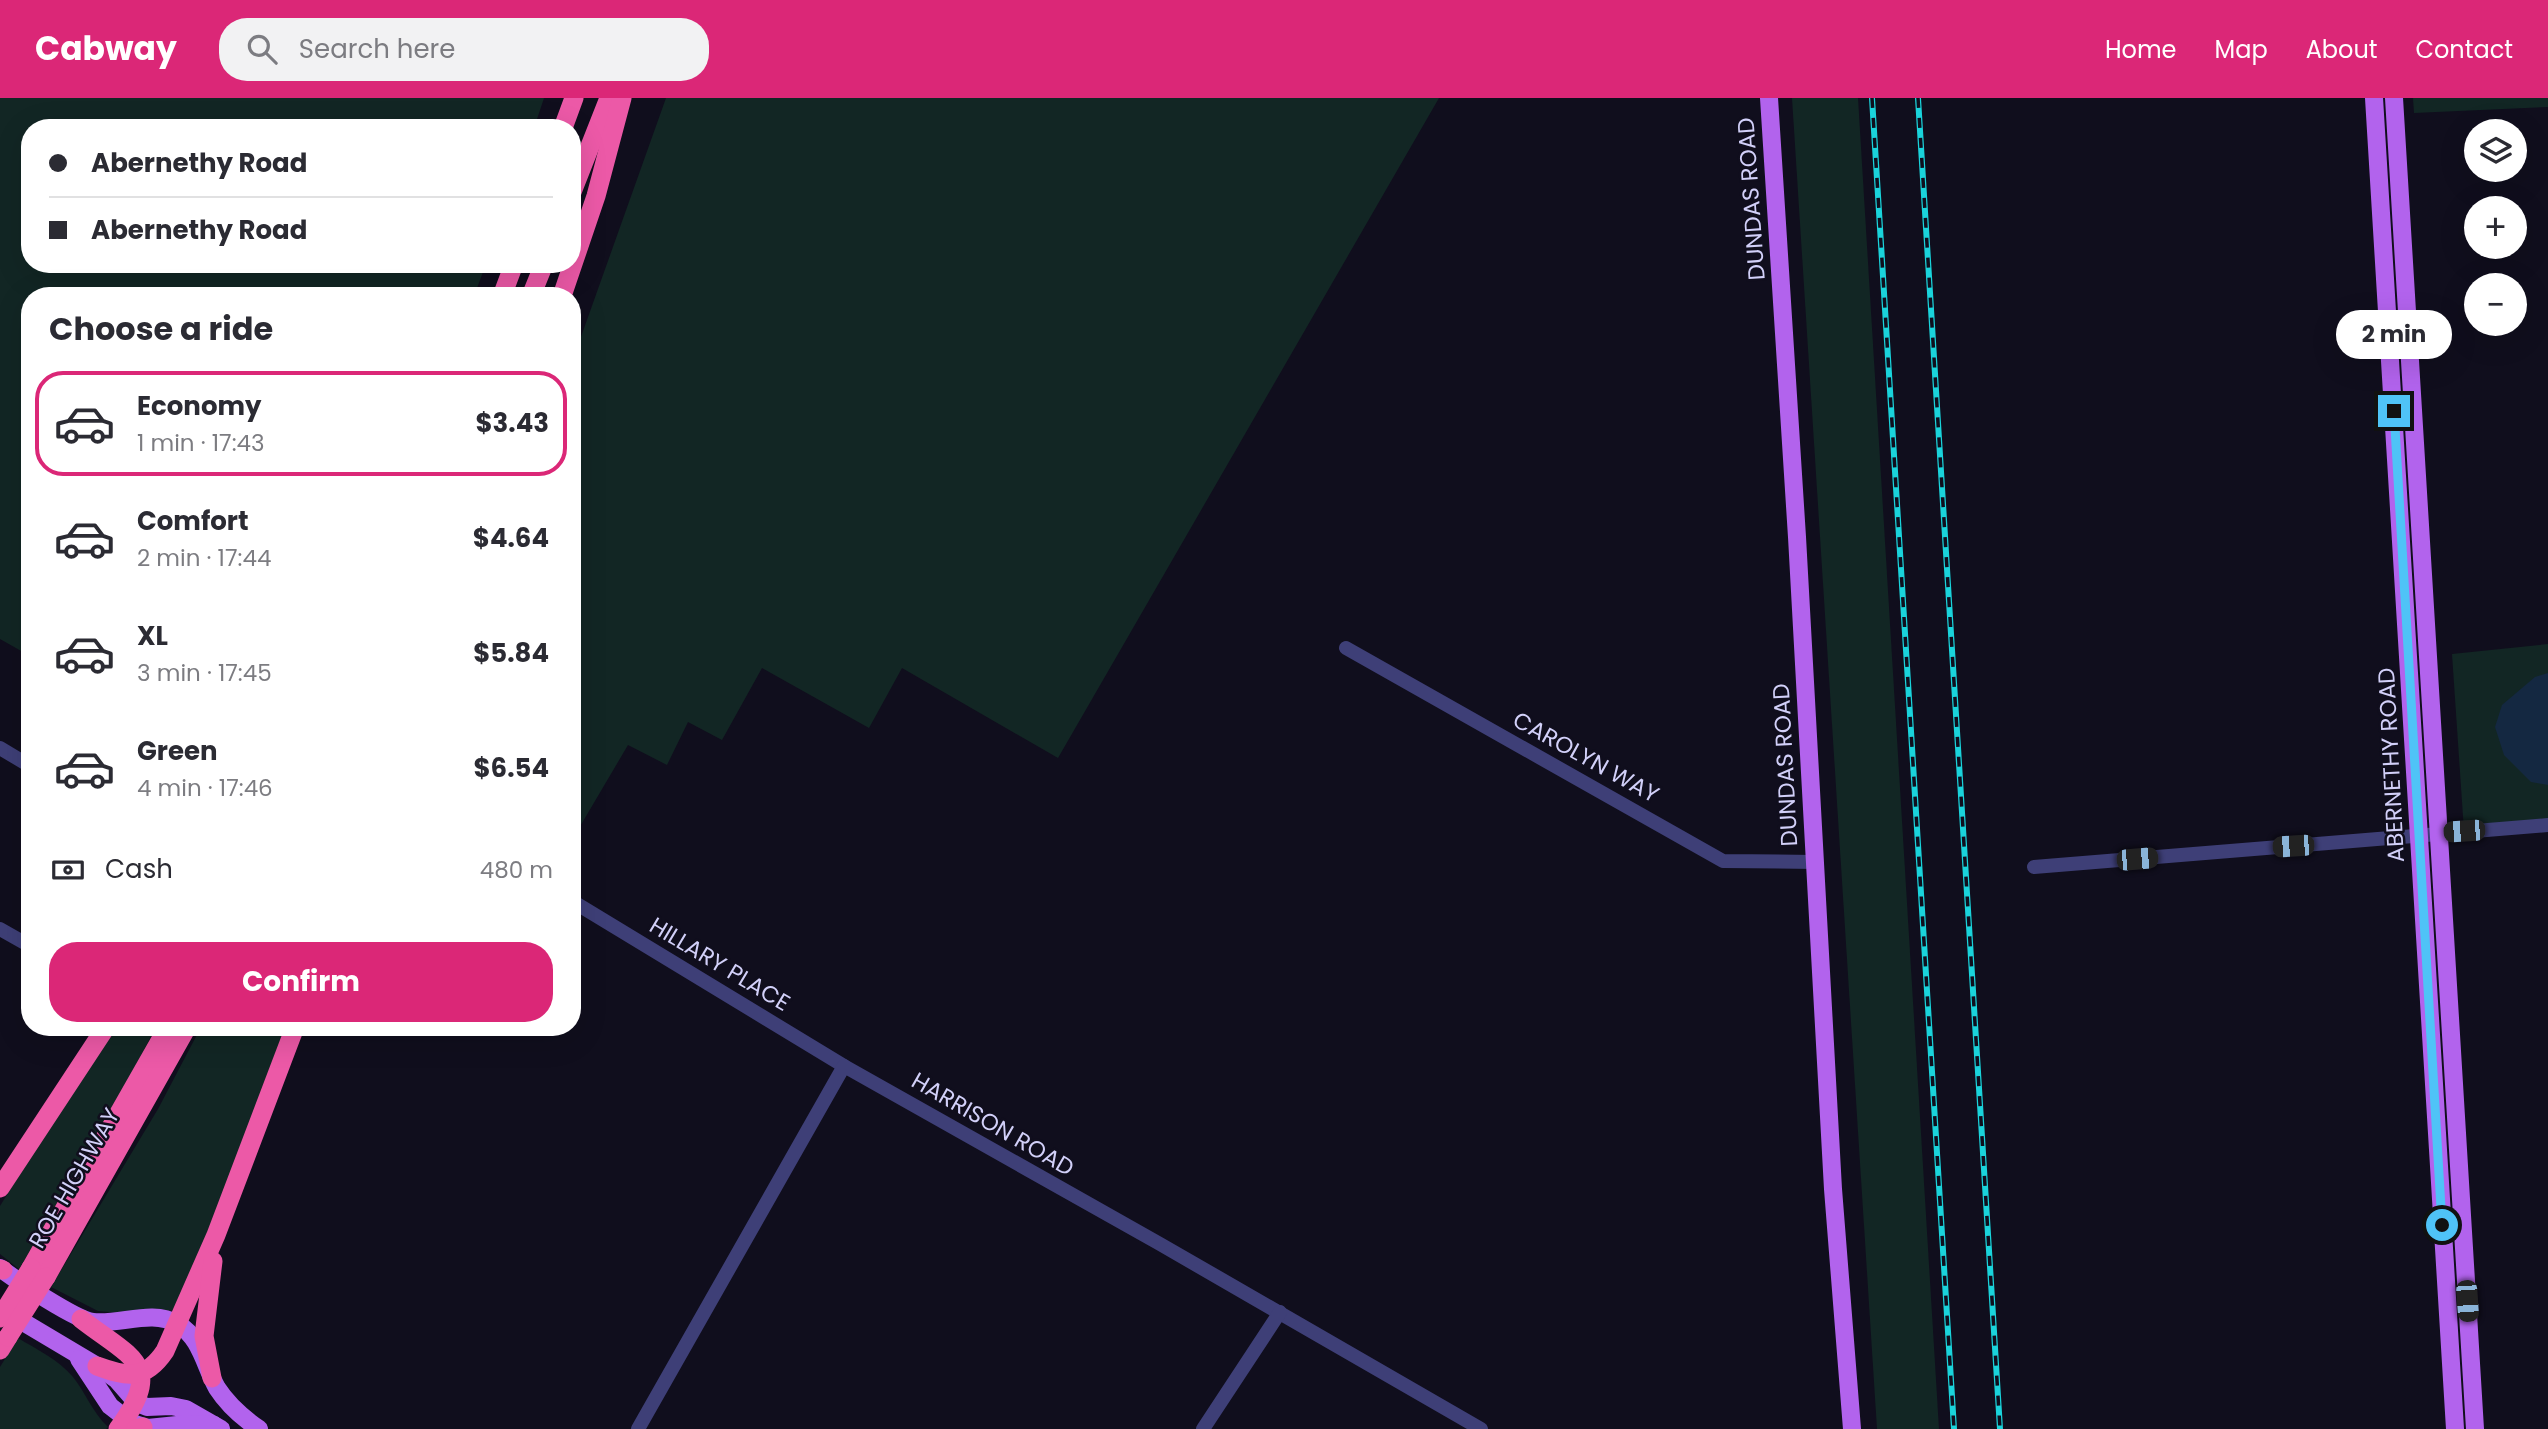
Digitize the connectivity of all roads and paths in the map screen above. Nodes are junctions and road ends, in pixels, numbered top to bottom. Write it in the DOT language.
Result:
graph roads {
  1 [pos="574,98"];
  2 [pos="609,98"];
  3 [pos="622,98"];
  4 [pos="1769,98"];
  5 [pos="2374,98"];
  6 [pos="2394,98"];
  7 [pos="567,119"];
  8 [pos="581,169"];
  9 [pos="581,240"];
  10 [pos="1346,648"];
  11 [pos="0,748"];
  12 [pos="21,761"];
  13 [pos="2548,825"];
  14 [pos="2429,834"];
  15 [pos="1815,862"];
  16 [pos="2034,867"];
  17 [pos="581,906"];
  18 [pos="0,929"];
  19 [pos="21,941"];
  20 [pos="100,1036"];
  21 [pos="162,1036"];
  22 [pos="182,1036"];
  23 [pos="292,1036"];
  24 [pos="844,1066"];
  25 [pos="0,1188"];
  26 [pos="216,1236"];
  27 [pos="1,1269"];
  28 [pos="38,1273"];
  29 [pos="0,1308"];
  30 [pos="1280,1312"];
  31 [pos="0,1318"];
  32 [pos="82,1319"];
  33 [pos="178,1324"];
  34 [pos="4,1344"];
  35 [pos="69,1348"];
  36 [pos="97,1366"];
  37 [pos="140,1373"];
  38 [pos="212,1378"];
  39 [pos="137,1403"];
  40 [pos="131,1426"];
  41 [pos="217,1427"];
  42 [pos="259,1429"];
  43 [pos="638,1429"];
  44 [pos="1203,1429"];
  45 [pos="1481,1429"];
  46 [pos="1852,1429"];
  47 [pos="2455,1429"];
  48 [pos="2476,1429"];
  1 -- 7 [label="highway"];
  2 -- 8 [label="highway"];
  3 -- 9 [label="highway"];
  4 -- 15 [label="main road, DUNDAS ROAD"];
  5 -- 14 [label="main road, ABERNETHY ROAD"];
  6 -- 14 [label="main road, ABERNETHY ROAD"];
  10 -- 15 [label="street, CAROLYN WAY"];
  11 -- 12 [label="street"];
  13 -- 14 [label="street"];
  14 -- 16 [label="street"];
  14 -- 47 [label="main road, ABERNETHY ROAD"];
  14 -- 48 [label="main road, ABERNETHY ROAD"];
  15 -- 46 [label="main road, DUNDAS ROAD"];
  17 -- 24 [label="street, HILLARY PLACE"];
  18 -- 19 [label="street"];
  20 -- 25 [label="highway"];
  21 -- 28 [label="highway, ROE HIGHWAY"];
  22 -- 28 [label="highway, ROE HIGHWAY"];
  23 -- 26 [label="highway"];
  24 -- 30 [label="street, HARRISON ROAD"];
  24 -- 43 [label="street"];
  26 -- 33 [label="highway"];
  26 -- 38 [label="highway"];
  27 -- 32 [label="main road"];
  28 -- 31 [label="highway, ROE HIGHWAY, bridge"];
  28 -- 34 [label="highway, ROE HIGHWAY, bridge"];
  29 -- 35 [label="main road"];
  30 -- 44 [label="street"];
  30 -- 45 [label="street, HARRISON ROAD"];
  32 -- 33 [label="main road"];
  32 -- 37 [label="highway"];
  33 -- 37 [label="highway"];
  33 -- 38 [label="main road"];
  35 -- 36 [label="main road"];
  35 -- 40 [label="main road"];
  36 -- 37 [label="highway"];
  36 -- 39 [label="main road"];
  37 -- 39 [label="highway"];
  38 -- 42 [label="main road"];
  39 -- 40 [label="highway"];
  39 -- 41 [label="main road"];
  40 -- 41 [label="main road"];
}
